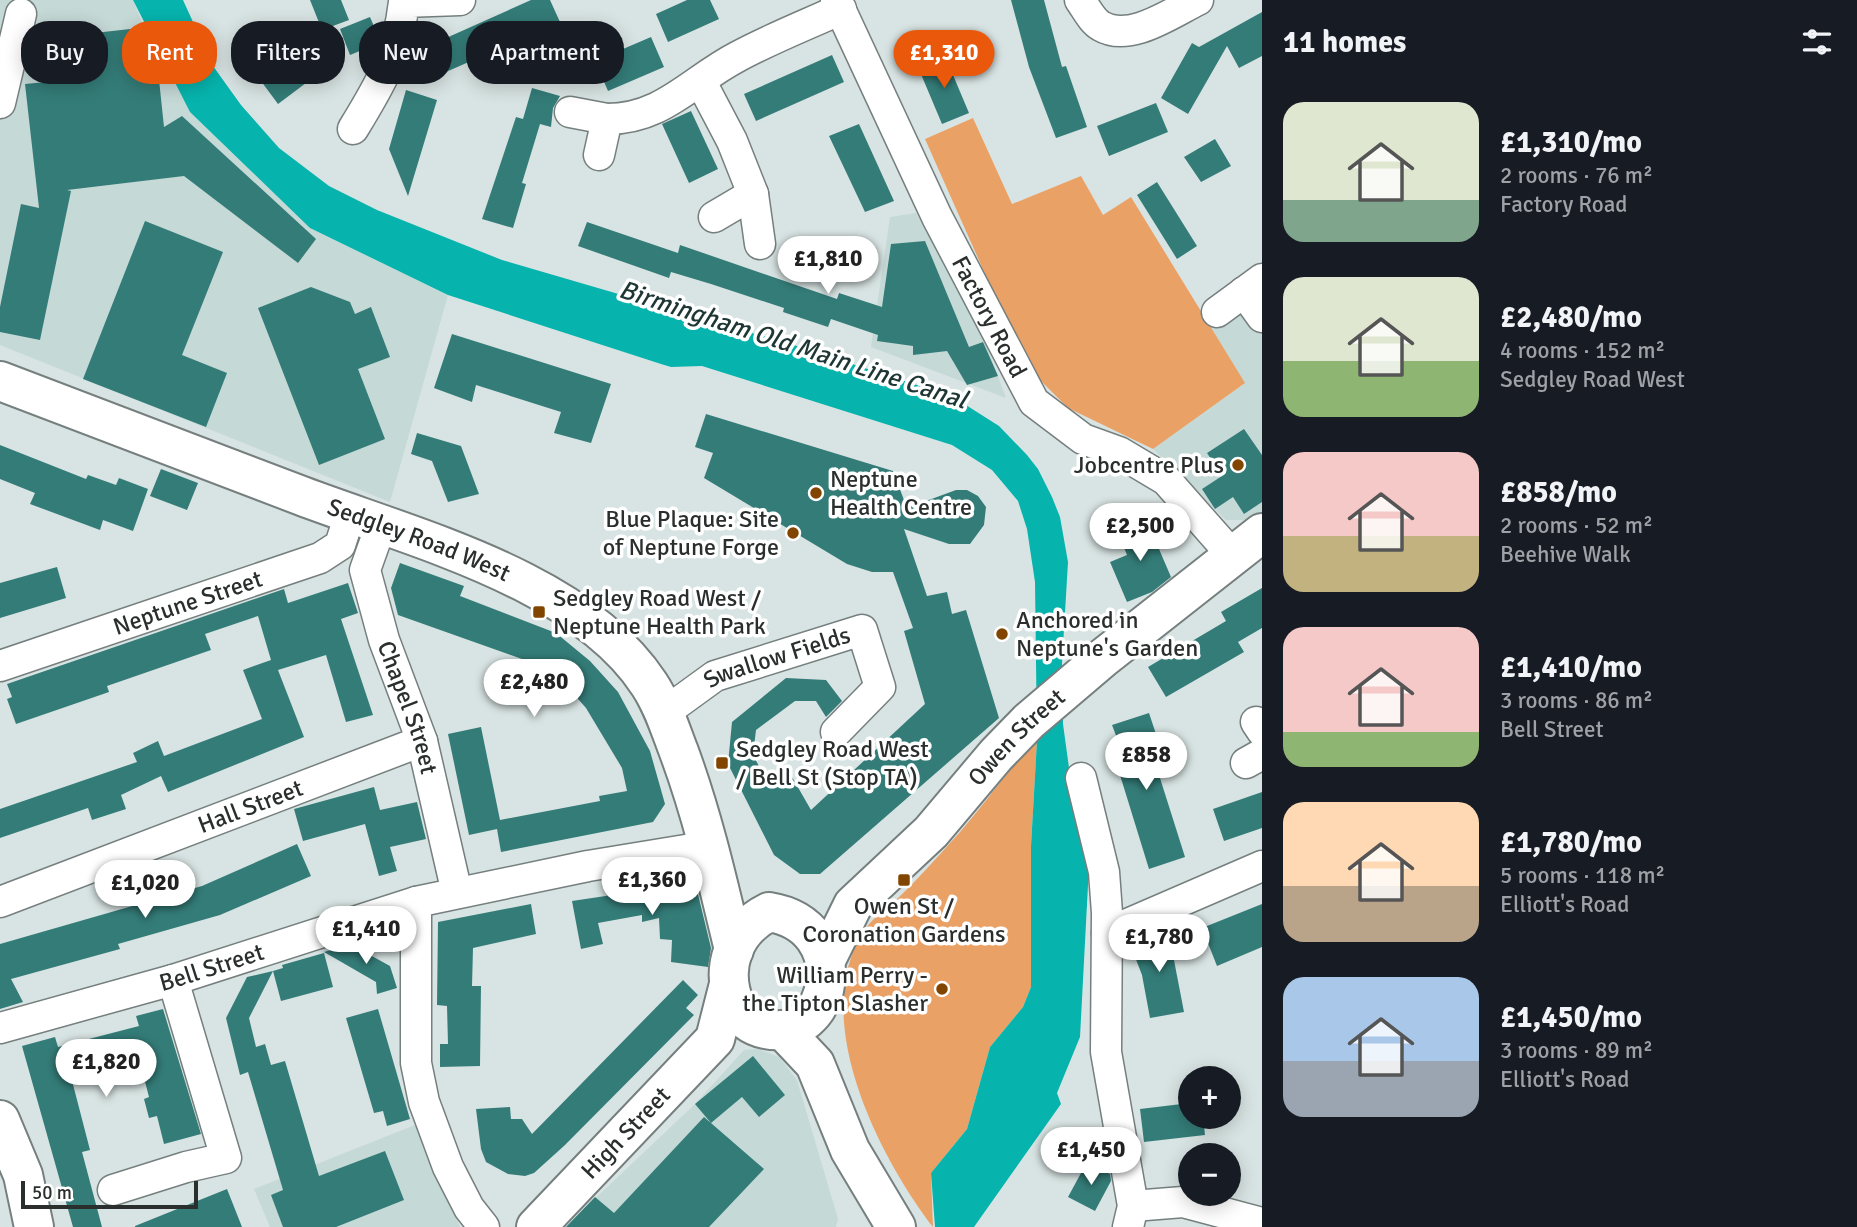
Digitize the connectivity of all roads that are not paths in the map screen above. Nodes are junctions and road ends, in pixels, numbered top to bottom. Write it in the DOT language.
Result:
graph roads {
  1 [pos="460,0"];
  2 [pos="1080,0"];
  3 [pos="1198,0"];
  4 [pos="398,1"];
  5 [pos="838,5"];
  6 [pos="21,13"];
  7 [pos="701,82"];
  8 [pos="0,103"];
  9 [pos="570,112"];
  10 [pos="607,119"];
  11 [pos="353,129"];
  12 [pos="599,156"];
  13 [pos="753,194"];
  14 [pos="714,217"];
  15 [pos="760,244"];
  16 [pos="1253,285"];
  17 [pos="1217,312"];
  18 [pos="1262,317"];
  19 [pos="0,381"];
  20 [pos="366,520"];
  21 [pos="1247,545"];
  22 [pos="0,666"];
  23 [pos="664,713"];
  24 [pos="836,732"];
  25 [pos="422,741"];
  26 [pos="1082,778"];
  27 [pos="710,846"];
  28 [pos="1262,866"];
  29 [pos="457,893"];
  30 [pos="0,902"];
  31 [pos="416,902"];
  32 [pos="853,905"];
  33 [pos="778,913"];
  34 [pos="1107,933"];
  35 [pos="731,967"];
  36 [pos="825,976"];
  37 [pos="173,980"];
  38 [pos="0,1028"];
  39 [pos="769,1028"];
  40 [pos="715,1039"];
  41 [pos="815,1064"];
  42 [pos="1,1126"];
  43 [pos="113,1190"];
  44 [pos="1130,1217"];
  45 [pos="1262,1223"];
  46 [pos="34,1227"];
  47 [pos="484,1227"];
  48 [pos="536,1227"];
  49 [pos="896,1227"];
  1 -- 4 [label="street"];
  2 -- 3 [label="street"];
  4 -- 11 [label="street"];
  5 -- 7 [label="street"];
  5 -- 21 [label="street, Factory Road"];
  6 -- 8 [label="street"];
  7 -- 10 [label="street"];
  7 -- 13 [label="street"];
  9 -- 10 [label="street"];
  10 -- 12 [label="street"];
  13 -- 14 [label="street"];
  13 -- 15 [label="street"];
  16 -- 17 [label="street"];
  16 -- 18 [label="street"];
  19 -- 20 [label="main road, Sedgley Road West"];
  20 -- 22 [label="street, Neptune Street"];
  20 -- 23 [label="main road, Sedgley Road West"];
  20 -- 25 [label="street, Chapel Street"];
  21 -- 32 [label="main road, Owen Street"];
  23 -- 24 [label="street, Swallow Fields"];
  23 -- 27 [label="main road, Sedgley Road West"];
  25 -- 29 [label="street, Chapel Street"];
  25 -- 30 [label="street, Hall Street"];
  26 -- 34 [label="street"];
  27 -- 29 [label="street, Bell Street"];
  27 -- 33 [label="main road, Sedgley Road West"];
  27 -- 35 [label="main road, Sedgley Road West"];
  28 -- 34 [label="street"];
  29 -- 31 [label="street, Bell Street"];
  31 -- 37 [label="street, Bell Street"];
  31 -- 47 [label="street"];
  32 -- 33 [label="main road"];
  32 -- 36 [label="main road"];
  33 -- 35 [label="main road"];
  33 -- 36 [label="main road"];
  34 -- 44 [label="street"];
  35 -- 39 [label="main road"];
  35 -- 40 [label="main road, High Street"];
  36 -- 39 [label="main road"];
  36 -- 41 [label="main road"];
  37 -- 38 [label="street, Bell Street"];
  37 -- 43 [label="street"];
  39 -- 40 [label="main road, High Street"];
  39 -- 41 [label="main road"];
  40 -- 48 [label="main road, High Street"];
  41 -- 49 [label="main road"];
  42 -- 46 [label="main road"];
  44 -- 45 [label="street"];
}
